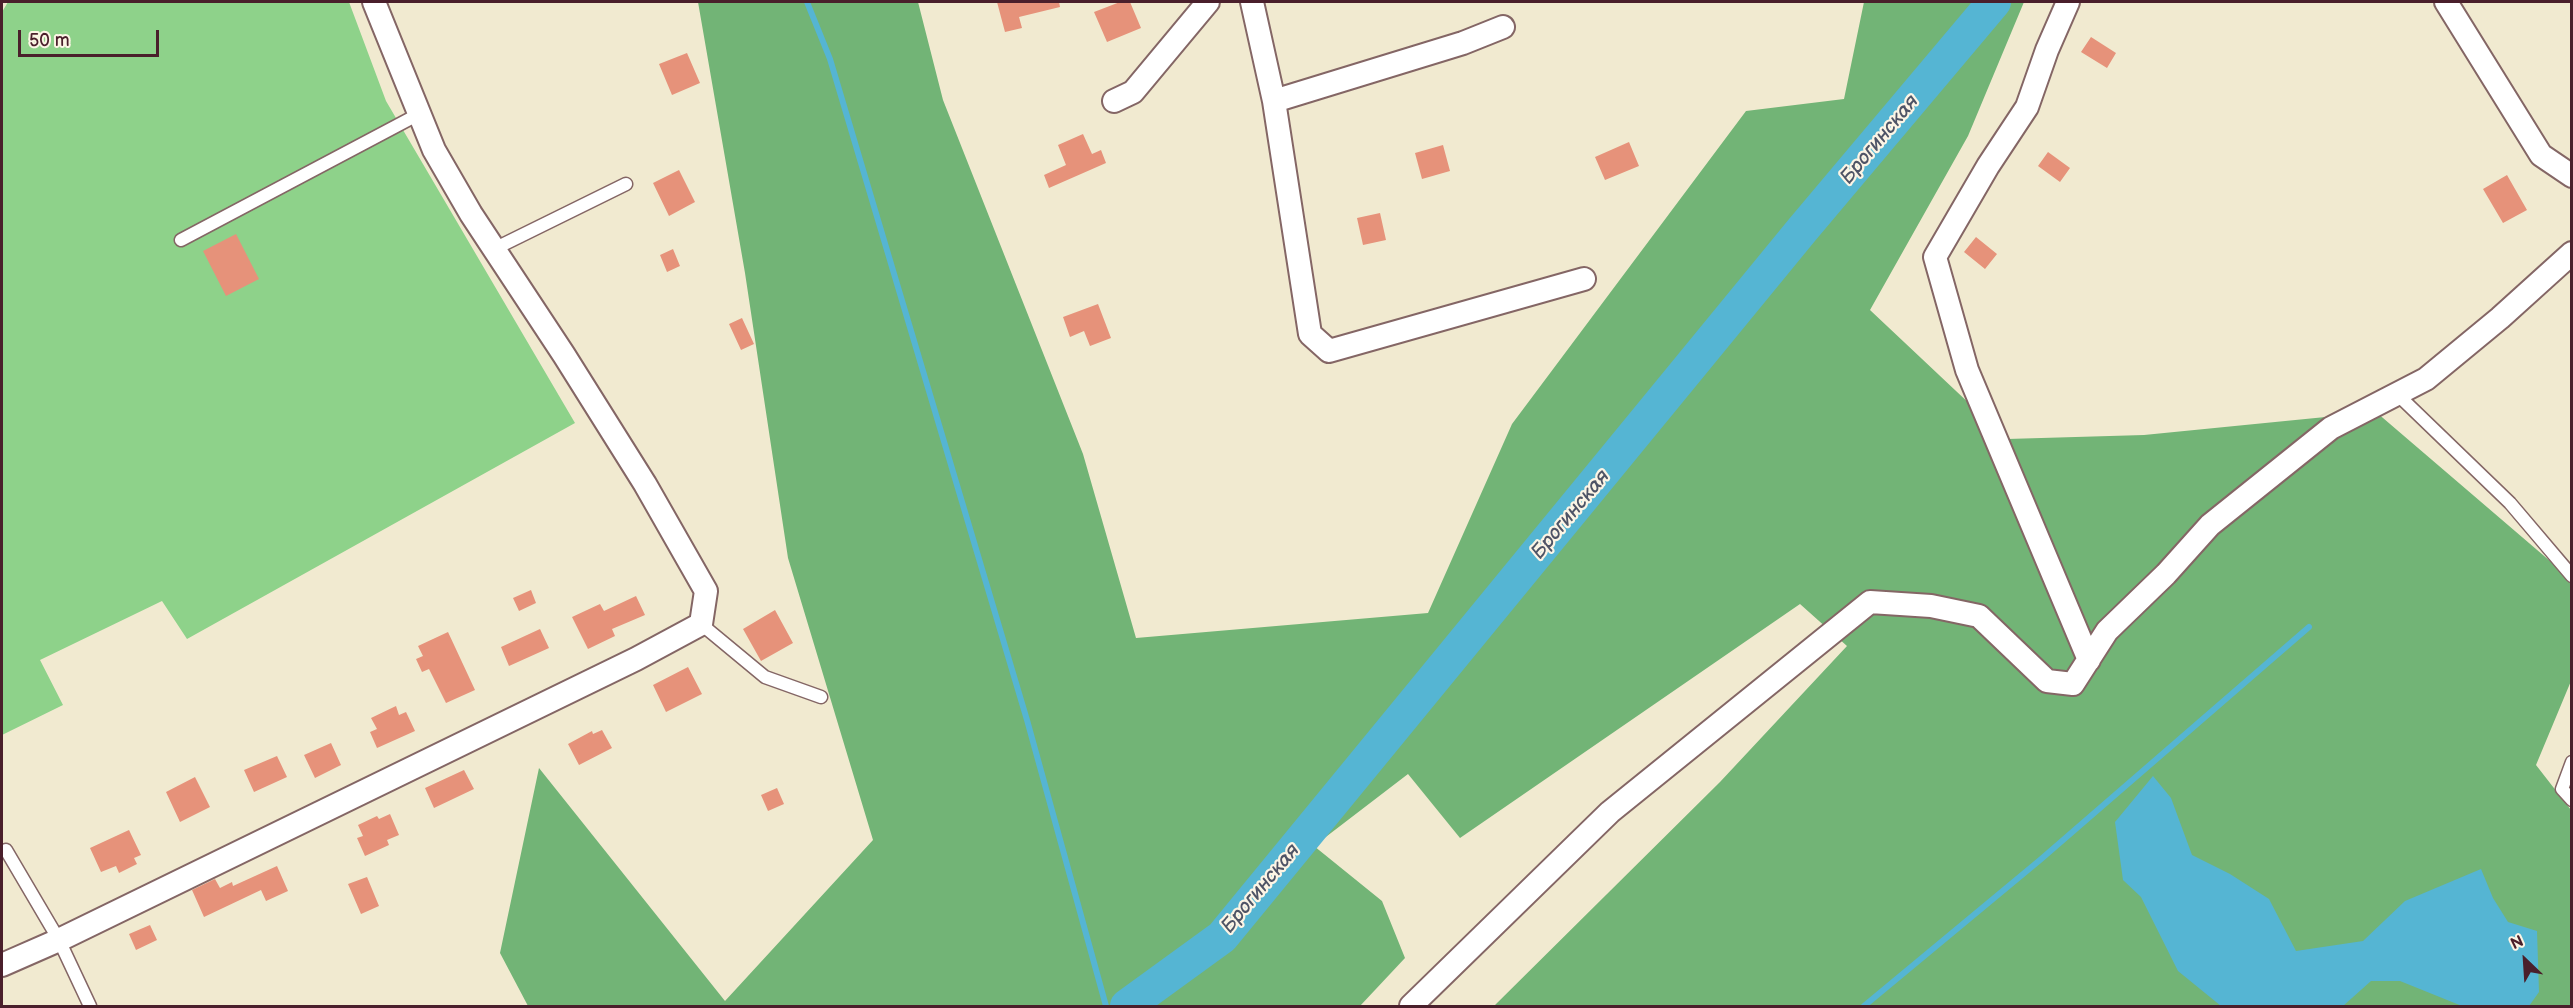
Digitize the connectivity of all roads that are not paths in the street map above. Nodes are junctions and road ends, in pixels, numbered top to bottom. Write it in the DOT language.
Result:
graph roads {
  1 [pos="374,2"];
  2 [pos="1208,2"];
  3 [pos="1252,2"];
  4 [pos="2068,2"];
  5 [pos="2446,2"];
  6 [pos="1503,27"];
  7 [pos="1114,101"];
  8 [pos="1274,101"];
  9 [pos="419,114"];
  10 [pos="2571,176"];
  11 [pos="626,184"];
  12 [pos="181,240"];
  13 [pos="494,249"];
  14 [pos="2571,253"];
  15 [pos="1584,279"];
  16 [pos="2397,394"];
  17 [pos="2571,576"];
  18 [pos="701,624"];
  19 [pos="2089,660"];
  20 [pos="821,698"];
  21 [pos="2571,762"];
  22 [pos="2571,800"];
  23 [pos="6,850"];
  24 [pos="59,940"];
  25 [pos="2,965"];
  26 [pos="90,1006"];
  27 [pos="1411,1006"];
  1 -- 9 [label="street"];
  2 -- 7 [label="street"];
  3 -- 8 [label="street"];
  4 -- 19 [label="street"];
  5 -- 10 [label="street"];
  6 -- 8 [label="street"];
  8 -- 15 [label="street"];
  9 -- 12 [label="lane"];
  9 -- 13 [label="street"];
  11 -- 13 [label="lane"];
  13 -- 18 [label="street"];
  14 -- 16 [label="street"];
  16 -- 17 [label="lane"];
  16 -- 19 [label="street"];
  18 -- 20 [label="lane"];
  18 -- 24 [label="street"];
  19 -- 27 [label="street"];
  21 -- 22 [label="lane"];
  23 -- 24 [label="lane"];
  24 -- 25 [label="street"];
  24 -- 26 [label="lane"];
}
